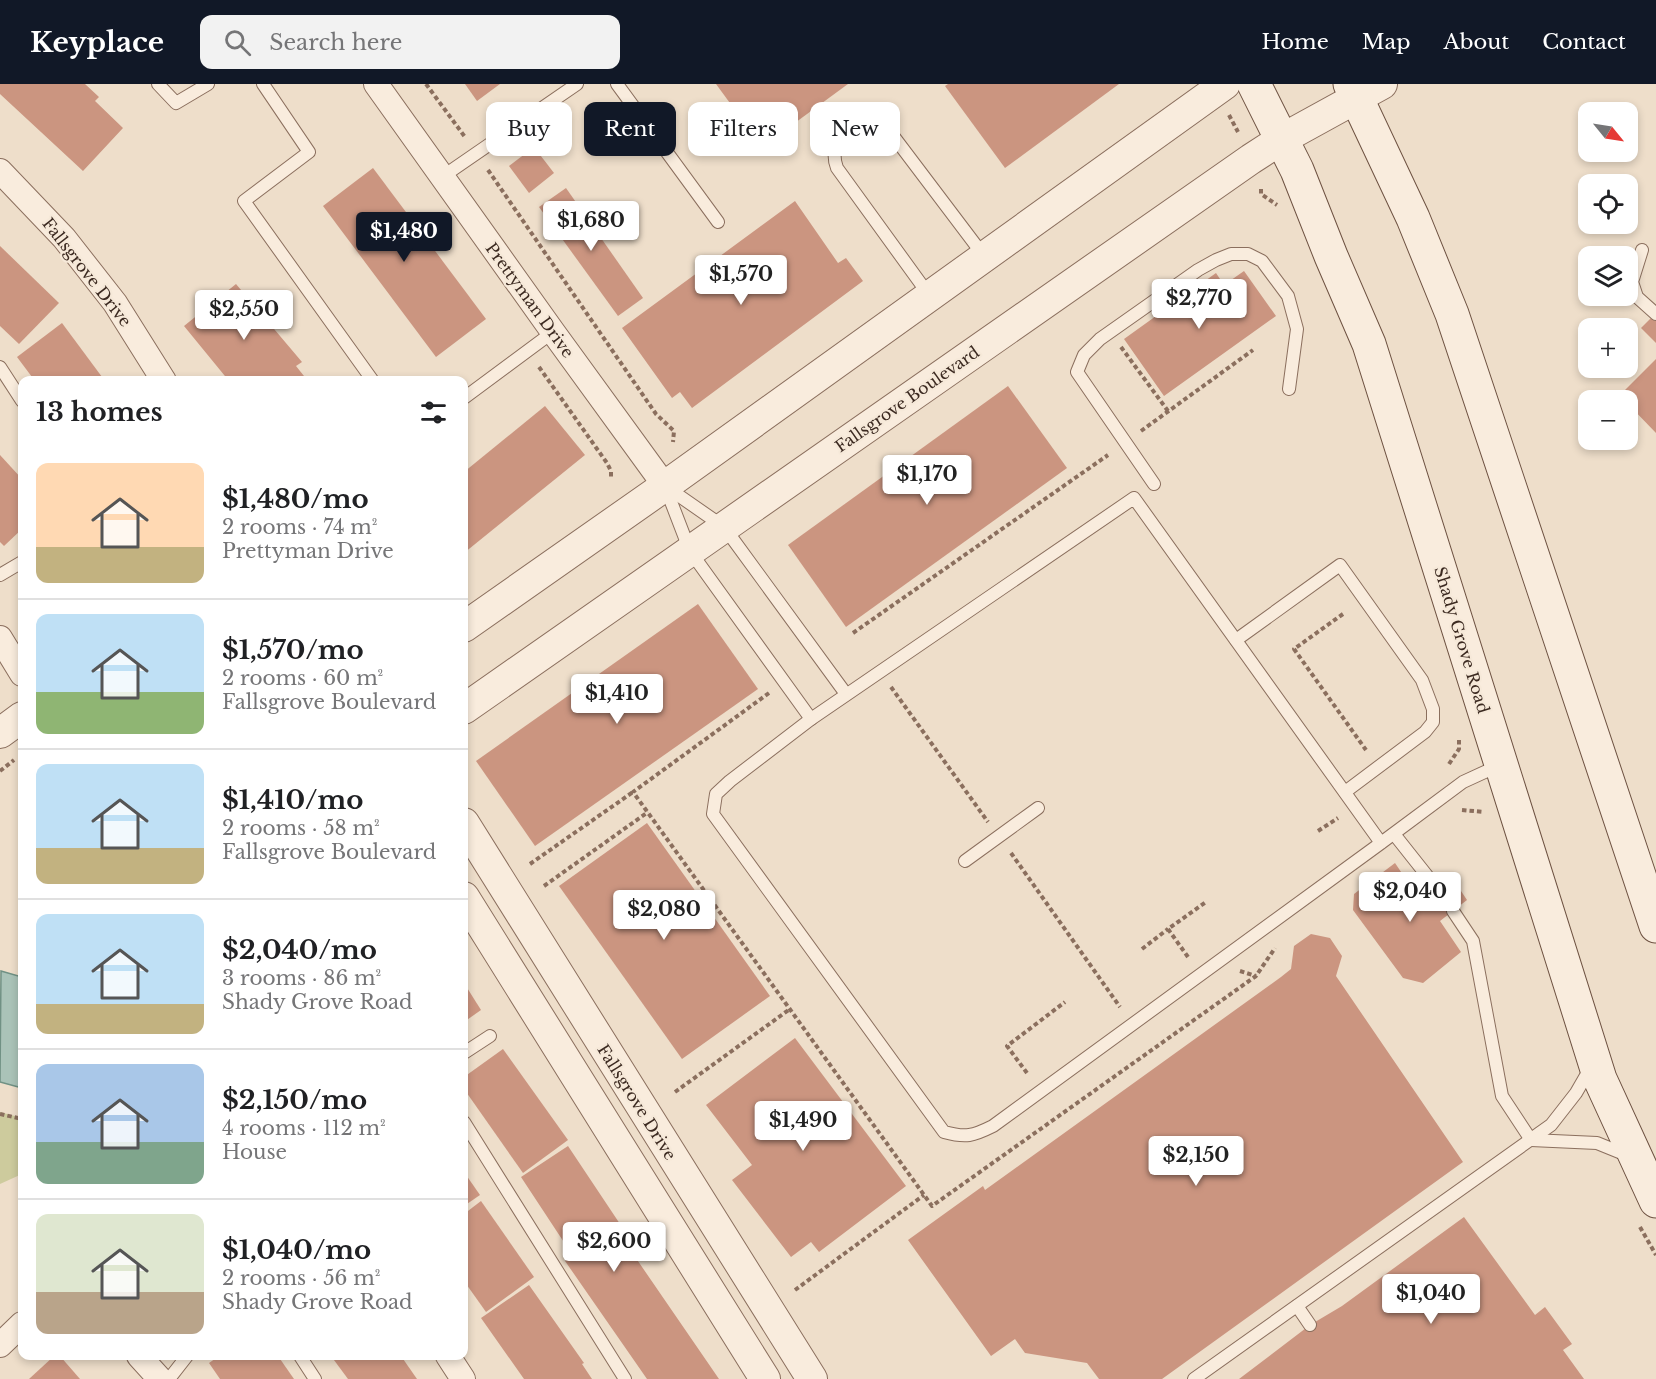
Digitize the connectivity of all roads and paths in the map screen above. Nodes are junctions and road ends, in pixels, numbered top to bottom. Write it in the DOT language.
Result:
graph roads {
  1 [pos="158,84"];
  2 [pos="207,84"];
  3 [pos="263,84"];
  4 [pos="376,84"];
  5 [pos="426,84"];
  6 [pos="577,84"];
  7 [pos="617,84"];
  8 [pos="1225,84"];
  9 [pos="1254,84"];
  10 [pos="1363,89"];
  11 [pos="1282,140"];
  12 [pos="476,153"];
  13 [pos="0,171"];
  14 [pos="442,177"];
  15 [pos="718,222"];
  16 [pos="1642,250"];
  17 [pos="984,256"];
  18 [pos="930,296"];
  19 [pos="1656,314"];
  20 [pos="552,332"];
  21 [pos="1110,332"];
  22 [pos="530,350"];
  23 [pos="1253,350"];
  24 [pos="0,367"];
  25 [pos="161,376"];
  26 [pos="369,376"];
  27 [pos="1289,389"];
  28 [pos="18,395"];
  29 [pos="468,396"];
  30 [pos="1168,411"];
  31 [pos="1138,433"];
  32 [pos="673,442"];
  33 [pos="1114,451"];
  34 [pos="611,479"];
  35 [pos="1154,484"];
  36 [pos="665,486"];
  37 [pos="724,527"];
  38 [pos="690,551"];
  39 [pos="18,565"];
  40 [pos="0,576"];
  41 [pos="1343,614"];
  42 [pos="468,624"];
  43 [pos="854,633"];
  44 [pos="0,638"];
  45 [pos="1236,640"];
  46 [pos="18,667"];
  47 [pos="889,684"];
  48 [pos="769,693"];
  49 [pos="846,694"];
  50 [pos="468,706"];
  51 [pos="811,719"];
  52 [pos="18,720"];
  53 [pos="1460,732"];
  54 [pos="0,733"];
  55 [pos="1372,758"];
  56 [pos="17,759"];
  57 [pos="1501,764"];
  58 [pos="1446,769"];
  59 [pos="0,771"];
  60 [pos="633,792"];
  61 [pos="1345,792"];
  62 [pos="1038,808"];
  63 [pos="648,812"];
  64 [pos="1338,817"];
  65 [pos="989,822"];
  66 [pos="468,830"];
  67 [pos="1318,831"];
  68 [pos="1394,834"];
  69 [pos="1381,843"];
  70 [pos="1004,844"];
  71 [pos="965,861"];
  72 [pos="530,864"];
  73 [pos="544,886"];
  74 [pos="1436,887"];
  75 [pos="1206,902"];
  76 [pos="468,908"];
  77 [pos="1453,911"];
  78 [pos="1656,926"];
  79 [pos="1168,929"];
  80 [pos="1275,948"];
  81 [pos="1142,949"];
  82 [pos="1188,957"];
  83 [pos="1235,969"];
  84 [pos="1256,976"];
  85 [pos="1065,1002"];
  86 [pos="1120,1007"];
  87 [pos="790,1009"];
  88 [pos="490,1036"];
  89 [pos="1146,1042"];
  90 [pos="468,1050"];
  91 [pos="1152,1050"];
  92 [pos="1594,1060"];
  93 [pos="1027,1073"];
  94 [pos="675,1092"];
  95 [pos="0,1114"];
  96 [pos="18,1118"];
  97 [pos="468,1128"];
  98 [pos="1032,1128"];
  99 [pos="1033,1134"];
  100 [pos="1531,1140"];
  101 [pos="1637,1159"];
  102 [pos="924,1195"];
  103 [pos="1656,1201"];
  104 [pos="795,1290"];
  105 [pos="1297,1306"];
  106 [pos="1310,1325"];
  107 [pos="18,1328"];
  108 [pos="0,1345"];
  109 [pos="143,1360"];
  110 [pos="185,1360"];
  111 [pos="303,1360"];
  112 [pos="451,1360"];
  113 [pos="160,1379"];
  114 [pos="169,1379"];
  115 [pos="315,1379"];
  116 [pos="463,1379"];
  117 [pos="625,1379"];
  118 [pos="765,1379"];
  119 [pos="812,1379"];
  120 [pos="1194,1379"];
  1 -- 2 [label="lane"];
  3 -- 26 [label="lane"];
  4 -- 14 [label="street, Prettyman Drive"];
  5 -- 12 [label="path"];
  6 -- 12 [label="lane"];
  7 -- 15 [label="lane"];
  8 -- 17 [label="street"];
  9 -- 11 [label="main road, Shady Grove Road"];
  10 -- 11 [label="street, Fallsgrove Boulevard"];
  10 -- 78 [label="main road"];
  11 -- 37 [label="street, Fallsgrove Boulevard"];
  11 -- 57 [label="main road, Shady Grove Road"];
  12 -- 14 [label="lane"];
  12 -- 32 [label="path"];
  13 -- 25 [label="street, Fallsgrove Drive"];
  14 -- 20 [label="street, Prettyman Drive"];
  16 -- 19 [label="lane"];
  17 -- 18 [label="street"];
  17 -- 18 [label="lane"];
  18 -- 36 [label="street"];
  20 -- 22 [label="lane"];
  20 -- 36 [label="street, Prettyman Drive"];
  21 -- 27 [label="lane"];
  21 -- 30 [label="path"];
  21 -- 35 [label="lane"];
  22 -- 29 [label="lane"];
  22 -- 34 [label="path"];
  23 -- 30 [label="path"];
  24 -- 28 [label="lane"];
  30 -- 31 [label="path"];
  33 -- 43 [label="path"];
  36 -- 37 [label="lane"];
  36 -- 38 [label="lane"];
  36 -- 42 [label="street"];
  37 -- 38 [label="street, Fallsgrove Boulevard"];
  37 -- 49 [label="lane"];
  38 -- 50 [label="street, Fallsgrove Boulevard"];
  38 -- 51 [label="lane"];
  39 -- 40 [label="lane"];
  41 -- 55 [label="path"];
  44 -- 46 [label="street"];
  45 -- 49 [label="lane"];
  45 -- 61 [label="lane"];
  45 -- 61 [label="lane"];
  47 -- 65 [label="path"];
  48 -- 60 [label="path"];
  49 -- 51 [label="lane"];
  51 -- 69 [label="lane"];
  52 -- 54 [label="street"];
  53 -- 58 [label="path"];
  56 -- 59 [label="path"];
  57 -- 68 [label="lane"];
  57 -- 92 [label="main road, Shady Grove Road"];
  60 -- 63 [label="path"];
  60 -- 72 [label="path"];
  61 -- 69 [label="lane"];
  62 -- 71 [label="lane"];
  63 -- 73 [label="path"];
  63 -- 87 [label="path"];
  64 -- 67 [label="path"];
  66 -- 119 [label="street, Fallsgrove Drive"];
  68 -- 69 [label="lane"];
  68 -- 74 [label="lane"];
  70 -- 86 [label="path"];
  75 -- 79 [label="path"];
  76 -- 118 [label="street"];
  77 -- 100 [label="lane"];
  79 -- 81 [label="path"];
  79 -- 82 [label="path"];
  80 -- 84 [label="path"];
  83 -- 84 [label="path"];
  84 -- 91 [label="path"];
  85 -- 93 [label="path"];
  87 -- 94 [label="path"];
  87 -- 102 [label="path"];
  88 -- 90 [label="lane"];
  89 -- 91 [label="path"];
  91 -- 99 [label="path"];
  92 -- 100 [label="lane"];
  92 -- 101 [label="main road, Shady Grove Road"];
  95 -- 96 [label="path"];
  97 -- 117 [label="lane"];
  98 -- 99 [label="path"];
  99 -- 102 [label="path"];
  100 -- 101 [label="lane"];
  100 -- 105 [label="lane"];
  101 -- 103 [label="main road, Shady Grove Road"];
  102 -- 104 [label="path"];
  105 -- 106 [label="lane"];
  105 -- 120 [label="lane"];
  107 -- 108 [label="street"];
  109 -- 113 [label="street"];
  110 -- 114 [label="lane"];
  111 -- 115 [label="lane"];
  112 -- 116 [label="street"];
}
